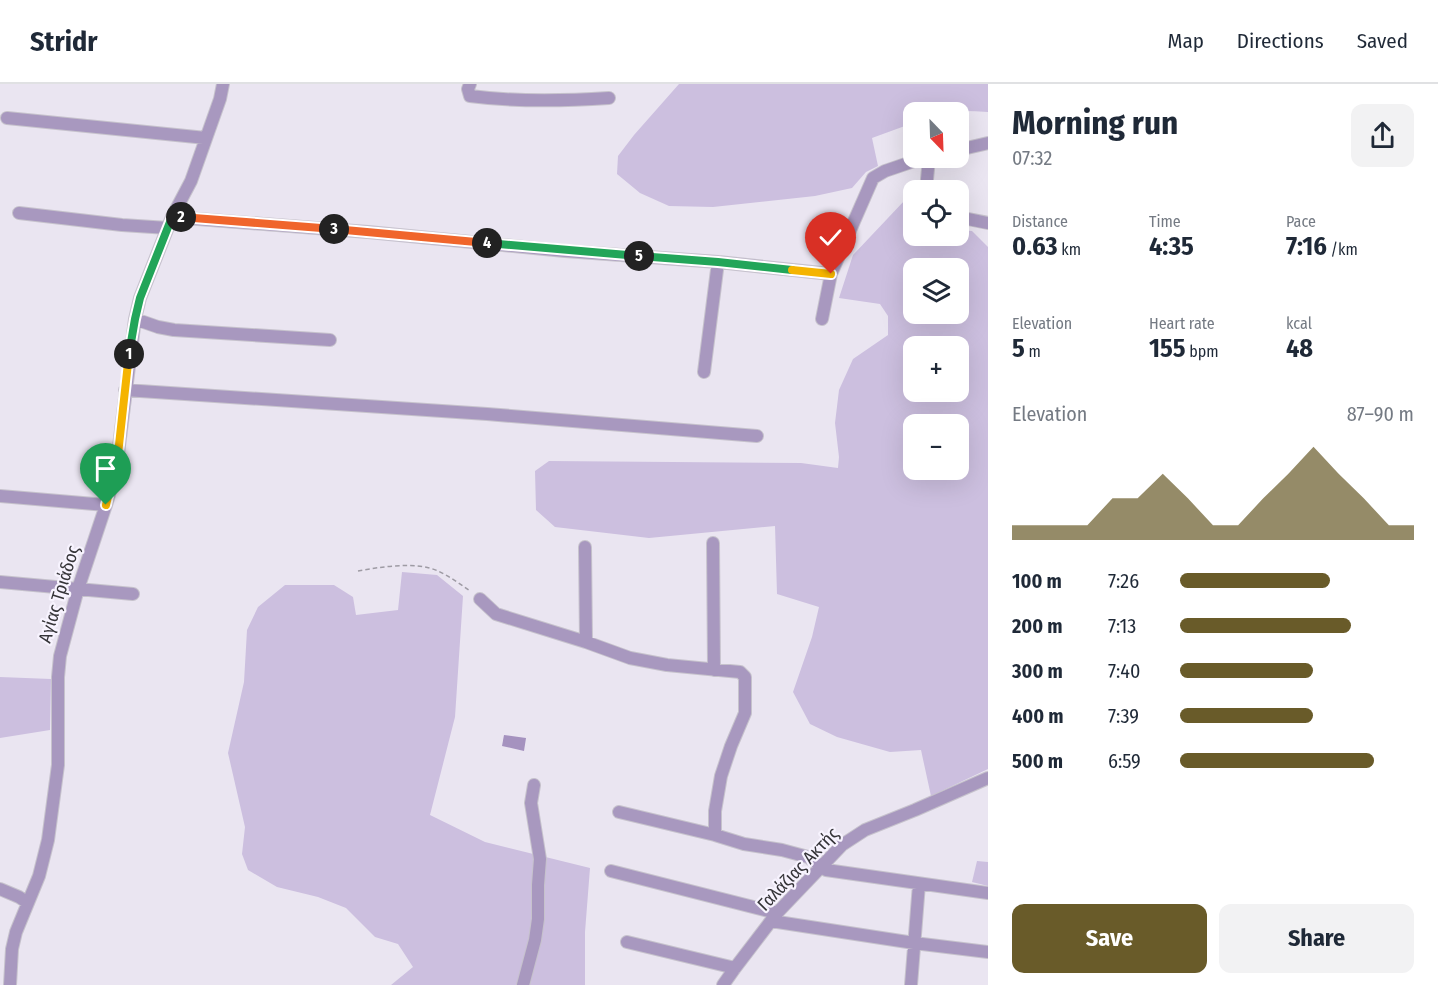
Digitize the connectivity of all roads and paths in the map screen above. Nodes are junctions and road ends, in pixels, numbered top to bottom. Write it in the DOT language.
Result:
graph roads {
  1 [pos="223,84"];
  2 [pos="470,84"];
  3 [pos="609,98"];
  4 [pos="7,118"];
  5 [pos="206,138"];
  6 [pos="988,142"];
  7 [pos="969,147"];
  8 [pos="903,165"];
  9 [pos="19,213"];
  10 [pos="969,219"];
  11 [pos="170,223"];
  12 [pos="988,223"];
  13 [pos="718,262"];
  14 [pos="831,274"];
  15 [pos="135,319"];
  16 [pos="822,319"];
  17 [pos="330,340"];
  18 [pos="704,372"];
  19 [pos="125,390"];
  20 [pos="757,436"];
  21 [pos="0,496"];
  22 [pos="106,505"];
  23 [pos="713,543"];
  24 [pos="585,547"];
  25 [pos="358,571"];
  26 [pos="0,582"];
  27 [pos="78,589"];
  28 [pos="133,594"];
  29 [pos="480,599"];
  30 [pos="585,642"];
  31 [pos="714,670"];
  32 [pos="988,778"];
  33 [pos="534,784"];
  34 [pos="619,813"];
  35 [pos="715,835"];
  36 [pos="821,867"];
  37 [pos="611,871"];
  38 [pos="919,884"];
  39 [pos="0,889"];
  40 [pos="988,892"];
  41 [pos="28,903"];
  42 [pos="774,917"];
  43 [pos="627,942"];
  44 [pos="914,943"];
  45 [pos="988,952"];
  46 [pos="735,968"];
  47 [pos="728,984"];
  48 [pos="10,985"];
  49 [pos="523,985"];
  50 [pos="911,985"];
  1 -- 5 [label="street, Αγίας Τριάδος"];
  2 -- 3 [label="street"];
  4 -- 5 [label="street"];
  5 -- 11 [label="street, Αγίας Τριάδος"];
  6 -- 7 [label="street"];
  8 -- 14 [label="street"];
  9 -- 11 [label="street"];
  10 -- 12 [label="street"];
  11 -- 13 [label="street"];
  11 -- 15 [label="street, Αγίας Τριάδος"];
  13 -- 14 [label="street"];
  13 -- 18 [label="street"];
  14 -- 16 [label="street"];
  15 -- 17 [label="street"];
  15 -- 19 [label="street, Αγίας Τριάδος"];
  19 -- 20 [label="street"];
  19 -- 22 [label="street, Αγίας Τριάδος"];
  21 -- 22 [label="street"];
  22 -- 27 [label="street, Αγίας Τριάδος"];
  23 -- 31 [label="street"];
  24 -- 30 [label="street"];
  25 -- 29 [label="path"];
  26 -- 27 [label="street"];
  27 -- 28 [label="street"];
  27 -- 41 [label="street, Αγίας Τριάδος"];
  29 -- 30 [label="street"];
  30 -- 31 [label="street"];
  31 -- 35 [label="street"];
  32 -- 36 [label="street, Γαλάζιας Ακτής"];
  33 -- 49 [label="street"];
  34 -- 35 [label="street"];
  35 -- 36 [label="street"];
  36 -- 38 [label="street"];
  36 -- 42 [label="street, Γαλάζιας Ακτής"];
  37 -- 42 [label="street"];
  38 -- 40 [label="street"];
  38 -- 44 [label="street"];
  39 -- 41 [label="street"];
  41 -- 48 [label="street, Αγίας Τριάδος"];
  42 -- 44 [label="street"];
  42 -- 46 [label="street, Γαλάζιας Ακτής"];
  43 -- 46 [label="street"];
  44 -- 45 [label="street"];
  44 -- 50 [label="street"];
  46 -- 47 [label="street, Γαλάζιας Ακτής"];
}
